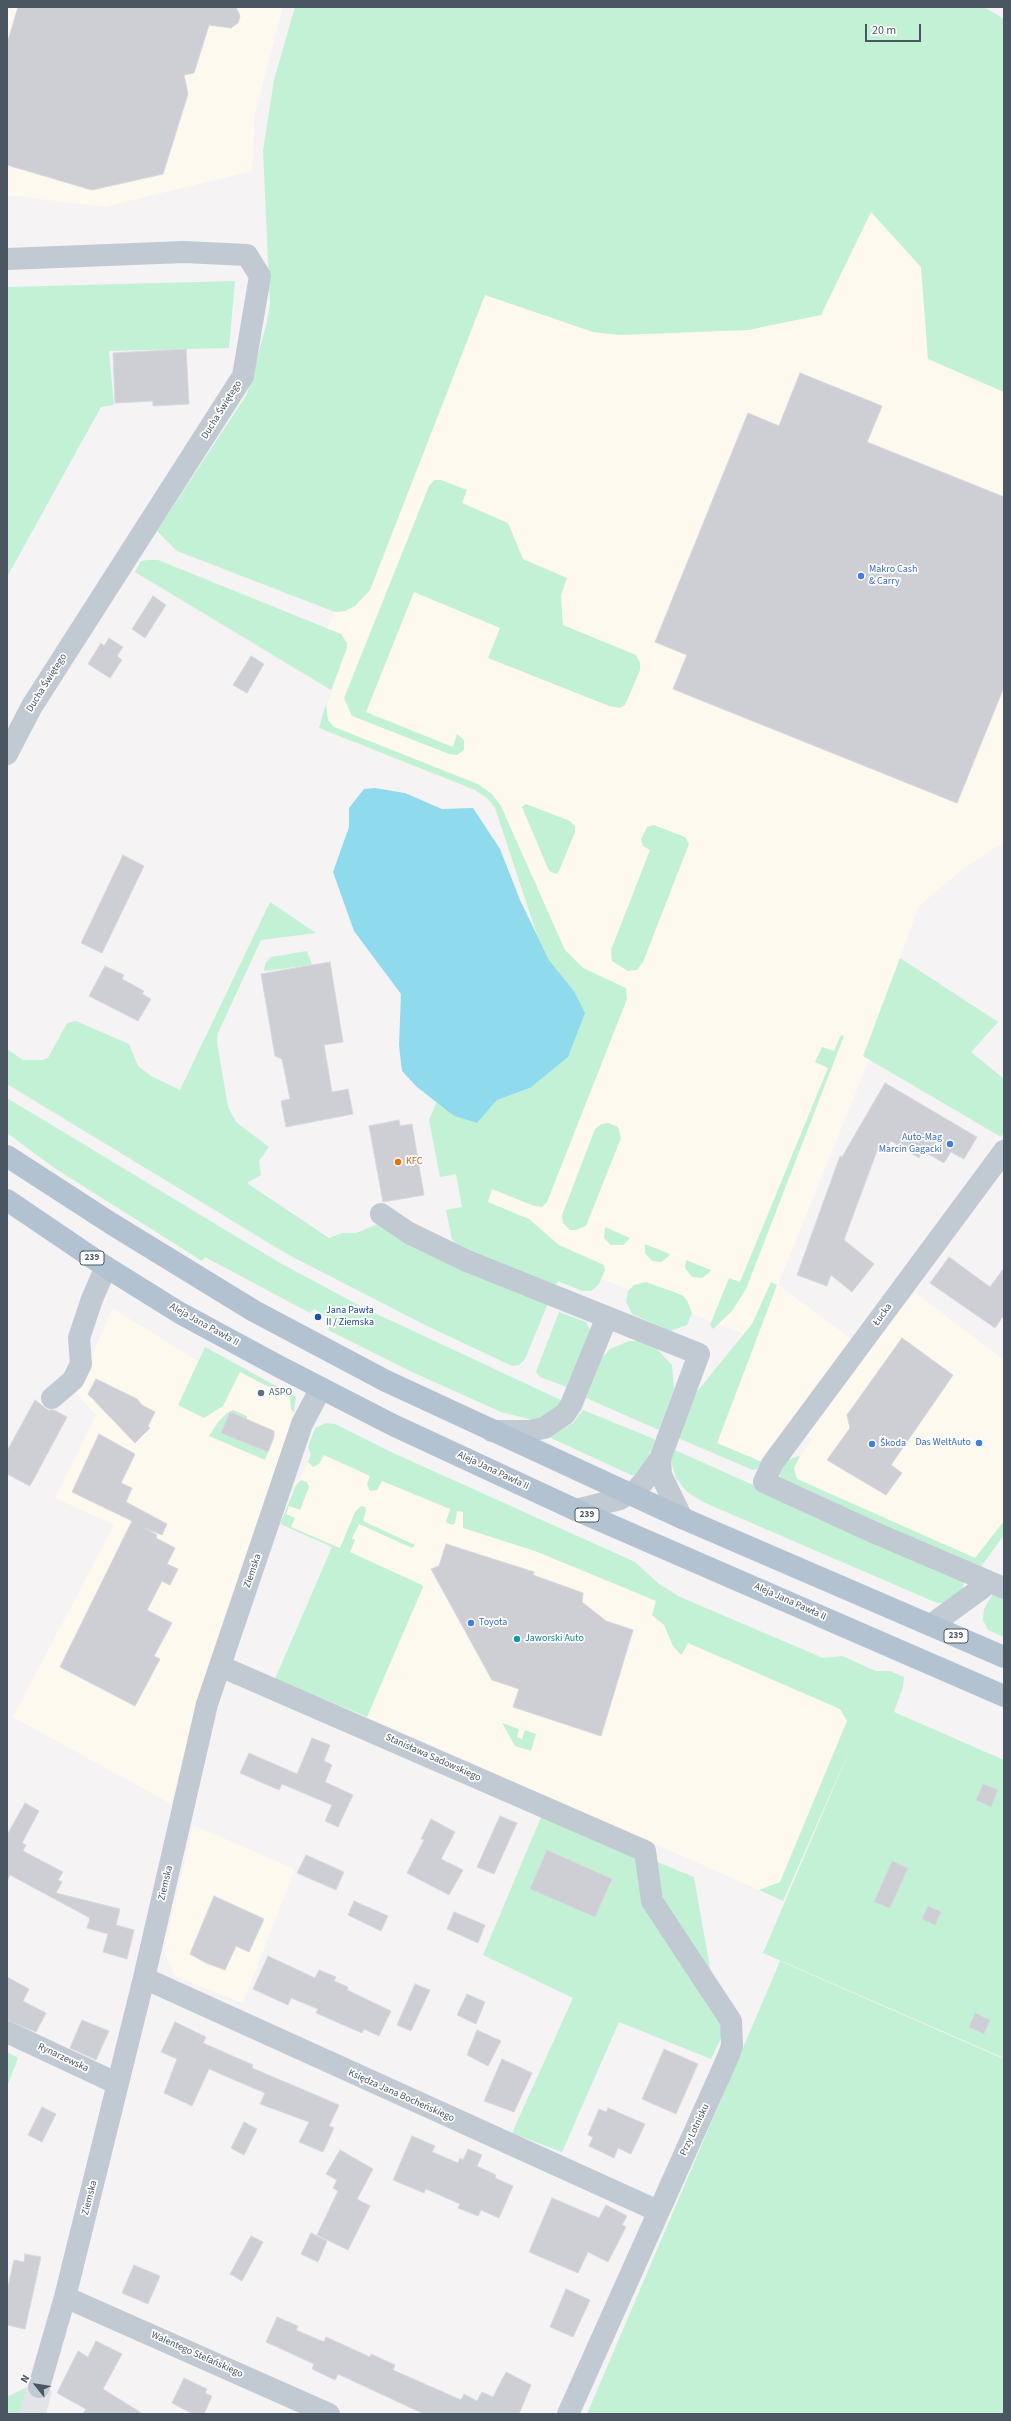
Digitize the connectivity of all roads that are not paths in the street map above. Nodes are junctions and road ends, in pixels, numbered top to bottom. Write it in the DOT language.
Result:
graph roads {
  1 [pos="7,259"];
  2 [pos="7,754"];
  3 [pos="1004,1151"];
  4 [pos="7,1156"];
  5 [pos="7,1200"];
  6 [pos="380,1214"];
  7 [pos="106,1267"];
  8 [pos="607,1317"];
  9 [pos="321,1388"];
  10 [pos="52,1398"];
  11 [pos="492,1431"];
  12 [pos="660,1459"];
  13 [pos="630,1494"];
  14 [pos="576,1510"];
  15 [pos="682,1518"];
  16 [pos="996,1584"];
  17 [pos="931,1625"];
  18 [pos="1004,1657"];
  19 [pos="220,1666"];
  20 [pos="1004,1696"];
  21 [pos="645,1851"];
  22 [pos="144,1978"];
  23 [pos="7,2032"];
  24 [pos="118,2084"];
  25 [pos="658,2211"];
  26 [pos="65,2296"];
  27 [pos="39,2387"];
  28 [pos="329,2414"];
  29 [pos="568,2414"];
  1 -- 2 [label="street, Ducha Świętego"];
  3 -- 16 [label="street, Łucka"];
  4 -- 11 [label="main road, 239"];
  5 -- 7 [label="main road, Aleja Jana Pawła II / 239"];
  6 -- 8 [label="street"];
  7 -- 9 [label="main road, Aleja Jana Pawła II / 239"];
  7 -- 10 [label="street"];
  8 -- 11 [label="street"];
  8 -- 12 [label="street"];
  9 -- 14 [label="main road, Aleja Jana Pawła II / 239"];
  9 -- 19 [label="street, Ziemska"];
  11 -- 13 [label="main road, 239"];
  12 -- 13 [label="street"];
  12 -- 15 [label="street"];
  13 -- 14 [label="street"];
  13 -- 15 [label="main road, 239"];
  14 -- 20 [label="main road, Aleja Jana Pawła II / 239"];
  15 -- 17 [label="main road, 239"];
  16 -- 17 [label="street"];
  17 -- 18 [label="main road, 239"];
  19 -- 21 [label="street, Stanisława Sadowskiego"];
  19 -- 22 [label="street, Ziemska"];
  21 -- 25 [label="street, Przy Lotnisku"];
  22 -- 24 [label="street, Ziemska"];
  22 -- 25 [label="street, Księdza Jana Bocheńskiego"];
  23 -- 24 [label="street, Rynarzewska"];
  24 -- 26 [label="street, Ziemska"];
  25 -- 29 [label="street, Przy Lotnisku"];
  26 -- 27 [label="street, Ziemska"];
  26 -- 28 [label="street, Walentego Stefańskiego"];
}
